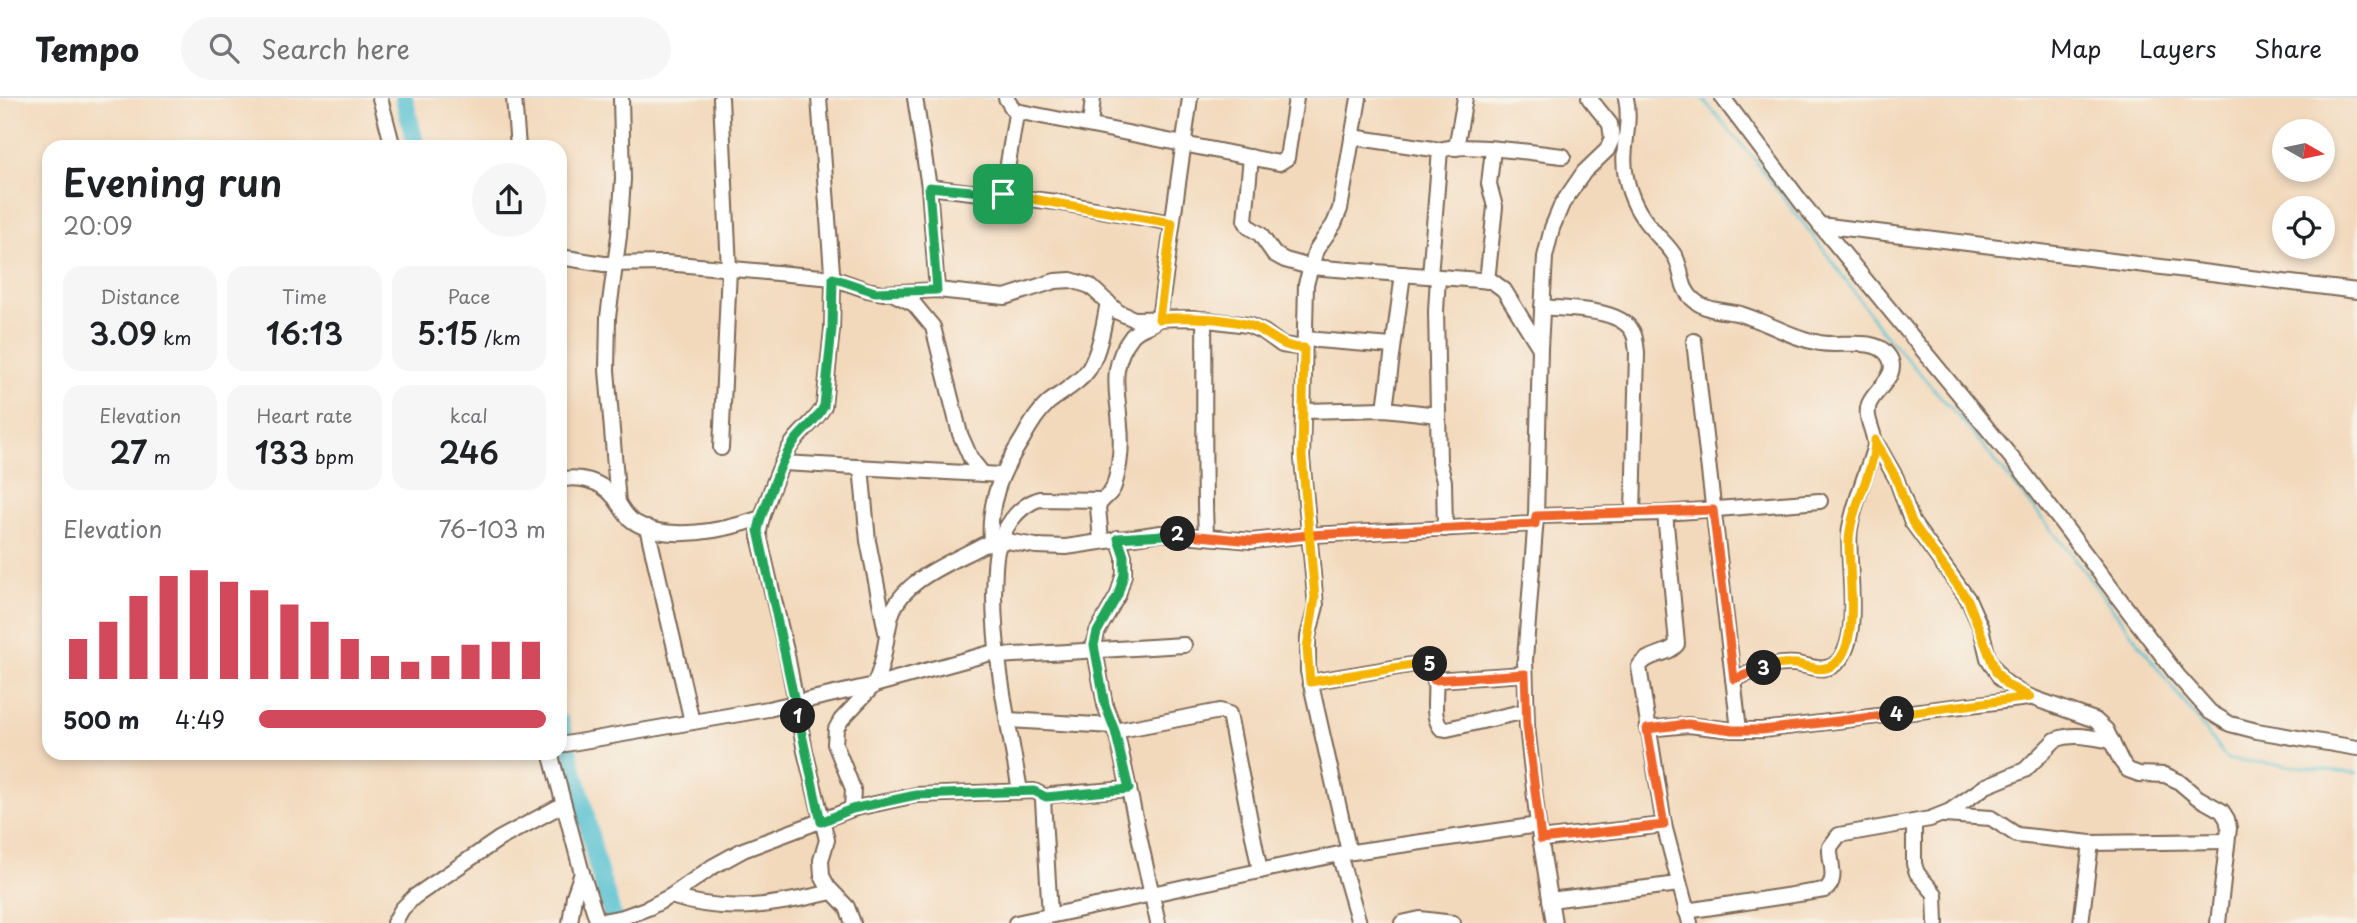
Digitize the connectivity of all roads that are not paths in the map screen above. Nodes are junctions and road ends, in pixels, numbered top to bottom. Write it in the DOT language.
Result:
graph roads {
  1 [pos="380,98"];
  2 [pos="514,98"];
  3 [pos="621,98"];
  4 [pos="721,98"];
  5 [pos="819,98"];
  6 [pos="915,98"];
  7 [pos="1006,98"];
  8 [pos="1093,98"];
  9 [pos="1190,98"];
  10 [pos="1296,98"];
  11 [pos="1359,98"];
  12 [pos="1465,98"];
  13 [pos="1590,98"];
  14 [pos="1626,98"];
  15 [pos="1723,98"];
  16 [pos="1016,111"];
  17 [pos="1090,125"];
  18 [pos="1352,137"];
  19 [pos="391,140"];
  20 [pos="517,140"];
  21 [pos="1184,143"];
  22 [pos="1617,144"];
  23 [pos="1456,148"];
  24 [pos="1493,149"];
  25 [pos="1440,150"];
  26 [pos="1563,156"];
  27 [pos="1251,157"];
  28 [pos="929,187"];
  29 [pos="1003,194"];
  30 [pos="1172,223"];
  31 [pos="1820,225"];
  32 [pos="567,258"];
  33 [pos="616,264"];
  34 [pos="1310,267"];
  35 [pos="729,269"];
  36 [pos="1403,274"];
  37 [pos="1434,277"];
  38 [pos="833,278"];
  39 [pos="1487,281"];
  40 [pos="937,290"];
  41 [pos="2357,291"];
  42 [pos="892,293"];
  43 [pos="1108,302"];
  44 [pos="1542,307"];
  45 [pos="1159,319"];
  46 [pos="1204,319"];
  47 [pos="1695,341"];
  48 [pos="1304,344"];
  49 [pos="1392,346"];
  50 [pos="1540,348"];
  51 [pos="1384,409"];
  52 [pos="1303,411"];
  53 [pos="1438,415"];
  54 [pos="1875,440"];
  55 [pos="721,448"];
  56 [pos="783,463"];
  57 [pos="861,467"];
  58 [pos="983,474"];
  59 [pos="1001,475"];
  60 [pos="567,479"];
  61 [pos="1102,499"];
  62 [pos="1820,501"];
  63 [pos="618,503"];
  64 [pos="1713,510"];
  65 [pos="1665,513"];
  66 [pos="1633,514"];
  67 [pos="761,518"];
  68 [pos="1536,520"];
  69 [pos="647,527"];
  70 [pos="1445,529"];
  71 [pos="1310,535"];
  72 [pos="1206,536"];
  73 [pos="1118,538"];
  74 [pos="1101,541"];
  75 [pos="995,542"];
  76 [pos="887,637"];
  77 [pos="1184,645"];
  78 [pos="1095,649"];
  79 [pos="998,653"];
  80 [pos="1525,674"];
  81 [pos="1734,679"];
  82 [pos="1434,680"];
  83 [pos="1310,682"];
  84 [pos="874,685"];
  85 [pos="2030,697"];
  86 [pos="797,703"];
  87 [pos="1526,711"];
  88 [pos="1008,720"];
  89 [pos="692,722"];
  90 [pos="1114,728"];
  91 [pos="1647,729"];
  92 [pos="1739,730"];
  93 [pos="2112,741"];
  94 [pos="567,744"];
  95 [pos="2357,748"];
  96 [pos="552,760"];
  97 [pos="1129,789"];
  98 [pos="1020,791"];
  99 [pos="1046,797"];
  100 [pos="564,804"];
  101 [pos="852,809"];
  102 [pos="1944,815"];
  103 [pos="821,822"];
  104 [pos="1914,822"];
  105 [pos="1664,825"];
  106 [pos="1539,832"];
  107 [pos="2227,841"];
  108 [pos="2091,844"];
  109 [pos="1344,853"];
  110 [pos="1260,871"];
  111 [pos="582,873"];
  112 [pos="1679,884"];
  113 [pos="832,892"];
  114 [pos="1152,894"];
  115 [pos="671,896"];
  116 [pos="1550,900"];
  117 [pos="1050,915"];
  118 [pos="1688,917"];
  119 [pos="598,922"];
  120 [pos="394,923"];
  121 [pos="570,923"];
  122 [pos="853,923"];
  123 [pos="1016,923"];
  124 [pos="1157,923"];
  125 [pos="1359,923"];
  126 [pos="1402,923"];
  127 [pos="1453,923"];
  128 [pos="1554,923"];
  129 [pos="1936,923"];
  130 [pos="2081,923"];
  131 [pos="2218,923"];
  1 -- 19 [label="street"];
  2 -- 20 [label="street"];
  3 -- 33 [label="street"];
  4 -- 35 [label="street"];
  5 -- 38 [label="street"];
  6 -- 28 [label="street"];
  7 -- 16 [label="street"];
  8 -- 17 [label="street"];
  9 -- 21 [label="street"];
  10 -- 27 [label="street"];
  11 -- 18 [label="street"];
  12 -- 23 [label="street"];
  13 -- 22 [label="street"];
  14 -- 22 [label="street"];
  15 -- 31 [label="street"];
  16 -- 17 [label="street"];
  16 -- 29 [label="street"];
  17 -- 21 [label="street"];
  18 -- 25 [label="street"];
  18 -- 34 [label="street"];
  21 -- 27 [label="street"];
  21 -- 30 [label="street"];
  22 -- 44 [label="street"];
  22 -- 54 [label="street"];
  23 -- 24 [label="street"];
  23 -- 25 [label="street"];
  24 -- 26 [label="street"];
  24 -- 39 [label="street"];
  25 -- 37 [label="street"];
  27 -- 34 [label="street"];
  28 -- 29 [label="street"];
  28 -- 40 [label="street"];
  29 -- 30 [label="street"];
  30 -- 45 [label="street"];
  31 -- 41 [label="street"];
  31 -- 95 [label="street"];
  32 -- 33 [label="street"];
  33 -- 35 [label="street"];
  33 -- 63 [label="street"];
  34 -- 36 [label="street"];
  34 -- 48 [label="street"];
  35 -- 38 [label="street"];
  35 -- 55 [label="street"];
  36 -- 37 [label="street"];
  36 -- 49 [label="street"];
  37 -- 39 [label="street"];
  37 -- 53 [label="street"];
  38 -- 42 [label="street"];
  38 -- 56 [label="street"];
  39 -- 50 [label="street"];
  40 -- 42 [label="street"];
  40 -- 43 [label="street"];
  42 -- 58 [label="street"];
  43 -- 45 [label="street"];
  43 -- 59 [label="street"];
  44 -- 50 [label="street"];
  44 -- 66 [label="street"];
  45 -- 46 [label="street"];
  45 -- 61 [label="street"];
  46 -- 48 [label="street"];
  46 -- 72 [label="street"];
  47 -- 64 [label="street"];
  48 -- 49 [label="street"];
  48 -- 52 [label="street"];
  49 -- 51 [label="street"];
  50 -- 68 [label="street"];
  51 -- 52 [label="street"];
  51 -- 53 [label="street"];
  52 -- 71 [label="street"];
  53 -- 70 [label="street"];
  54 -- 81 [label="street"];
  54 -- 85 [label="street"];
  56 -- 57 [label="street"];
  56 -- 67 [label="street"];
  57 -- 58 [label="street"];
  57 -- 76 [label="street"];
  58 -- 59 [label="street"];
  59 -- 75 [label="street"];
  60 -- 63 [label="street"];
  61 -- 74 [label="street"];
  61 -- 75 [label="street"];
  62 -- 64 [label="street"];
  63 -- 69 [label="street"];
  64 -- 65 [label="street"];
  64 -- 81 [label="street"];
  65 -- 66 [label="street"];
  65 -- 91 [label="street"];
  66 -- 68 [label="street"];
  67 -- 69 [label="street"];
  67 -- 86 [label="street"];
  68 -- 70 [label="street"];
  68 -- 80 [label="street"];
  69 -- 89 [label="street"];
  70 -- 71 [label="street"];
  71 -- 72 [label="street"];
  71 -- 83 [label="street"];
  72 -- 73 [label="street"];
  73 -- 74 [label="street"];
  73 -- 78 [label="street"];
  74 -- 75 [label="street"];
  75 -- 76 [label="street"];
  75 -- 79 [label="street"];
  76 -- 84 [label="street"];
  77 -- 78 [label="street"];
  78 -- 79 [label="street"];
  78 -- 90 [label="street"];
  79 -- 84 [label="street"];
  79 -- 88 [label="street"];
  80 -- 82 [label="street"];
  80 -- 87 [label="street"];
  81 -- 92 [label="street"];
  82 -- 83 [label="street"];
  82 -- 87 [label="street"];
  83 -- 109 [label="street"];
  84 -- 86 [label="street"];
  84 -- 101 [label="street"];
  85 -- 92 [label="street"];
  85 -- 93 [label="street"];
  86 -- 89 [label="street"];
  86 -- 103 [label="street"];
  87 -- 106 [label="street"];
  88 -- 90 [label="street"];
  88 -- 98 [label="street"];
  89 -- 94 [label="street"];
  90 -- 97 [label="street"];
  90 -- 110 [label="street"];
  91 -- 92 [label="street"];
  91 -- 105 [label="street"];
  93 -- 102 [label="street"];
  93 -- 107 [label="street"];
  96 -- 100 [label="street"];
  97 -- 99 [label="street"];
  97 -- 114 [label="street"];
  98 -- 99 [label="street"];
  98 -- 101 [label="street"];
  99 -- 117 [label="street"];
  100 -- 111 [label="street"];
  100 -- 120 [label="street"];
  101 -- 103 [label="street"];
  102 -- 104 [label="street"];
  102 -- 108 [label="street"];
  103 -- 113 [label="street"];
  103 -- 115 [label="street"];
  104 -- 118 [label="street"];
  104 -- 129 [label="street"];
  105 -- 106 [label="street"];
  105 -- 112 [label="street"];
  106 -- 109 [label="street"];
  106 -- 116 [label="street"];
  107 -- 108 [label="street"];
  107 -- 131 [label="street"];
  108 -- 130 [label="street"];
  109 -- 110 [label="street"];
  109 -- 125 [label="street"];
  110 -- 114 [label="street"];
  111 -- 119 [label="street"];
  111 -- 121 [label="street"];
  112 -- 116 [label="street"];
  112 -- 118 [label="street"];
  113 -- 115 [label="street"];
  113 -- 122 [label="street"];
  114 -- 117 [label="street"];
  114 -- 124 [label="street"];
  115 -- 119 [label="street"];
  116 -- 128 [label="street"];
  117 -- 123 [label="street"];
  126 -- 127 [label="street"];
}
